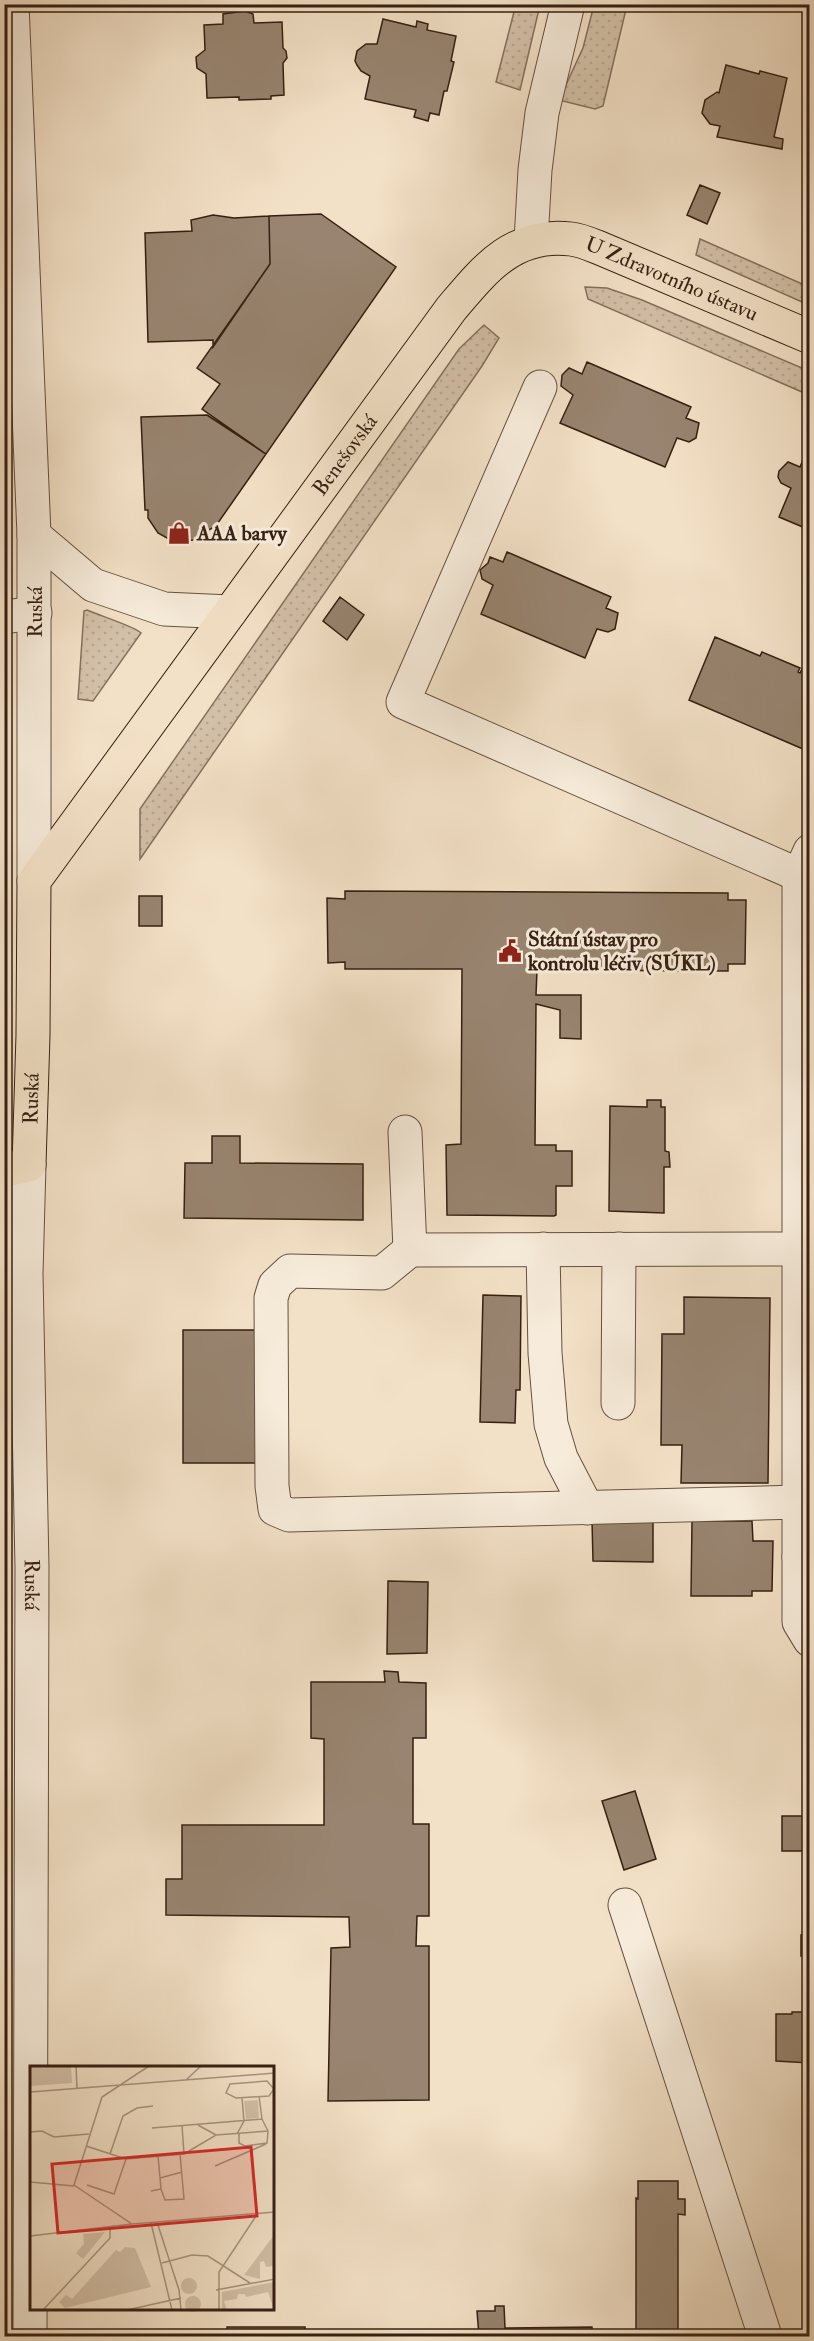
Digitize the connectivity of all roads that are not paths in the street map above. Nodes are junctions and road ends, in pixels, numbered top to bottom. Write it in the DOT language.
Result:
graph roads {
  1 [pos="12,4"];
  2 [pos="568,4"];
  3 [pos="531,241"];
  4 [pos="810,337"];
  5 [pos="540,387"];
  6 [pos="34,535"];
  7 [pos="230,612"];
  8 [pos="20,615"];
  9 [pos="804,863"];
  10 [pos="34,881"];
  11 [pos="17,1105"];
  12 [pos="405,1132"];
  13 [pos="17,1167"];
  14 [pos="543,1249"];
  15 [pos="619,1249"];
  16 [pos="799,1249"];
  17 [pos="410,1250"];
  18 [pos="618,1403"];
  19 [pos="799,1502"];
  20 [pos="587,1508"];
  21 [pos="804,1557"];
  22 [pos="810,1640"];
  23 [pos="626,1905"];
  24 [pos="31,2066"];
  25 [pos="30,2311"];
  26 [pos="30,2337"];
  27 [pos="765,2337"];
  1 -- 6 [label="street, Ruská"];
  2 -- 3 [label="street"];
  3 -- 4 [label="main road, U Zdravotního ústavu"];
  3 -- 7 [label="main road, Benešovská"];
  5 -- 9 [label="street"];
  6 -- 7 [label="street"];
  6 -- 8 [label="street, Ruská"];
  7 -- 10 [label="main road, Benešovská"];
  8 -- 10 [label="street, Ruská"];
  9 -- 16 [label="street"];
  10 -- 11 [label="main road, Ruská"];
  11 -- 13 [label="main road, Ruská"];
  12 -- 17 [label="street"];
  13 -- 24 [label="street, Ruská"];
  14 -- 15 [label="street"];
  14 -- 17 [label="street"];
  14 -- 20 [label="street"];
  15 -- 16 [label="street"];
  15 -- 18 [label="street"];
  16 -- 19 [label="street"];
  17 -- 20 [label="street"];
  19 -- 20 [label="street"];
  19 -- 21 [label="street"];
  21 -- 22 [label="street"];
  23 -- 27 [label="street"];
  25 -- 26 [label="street, Ruská"];
}
